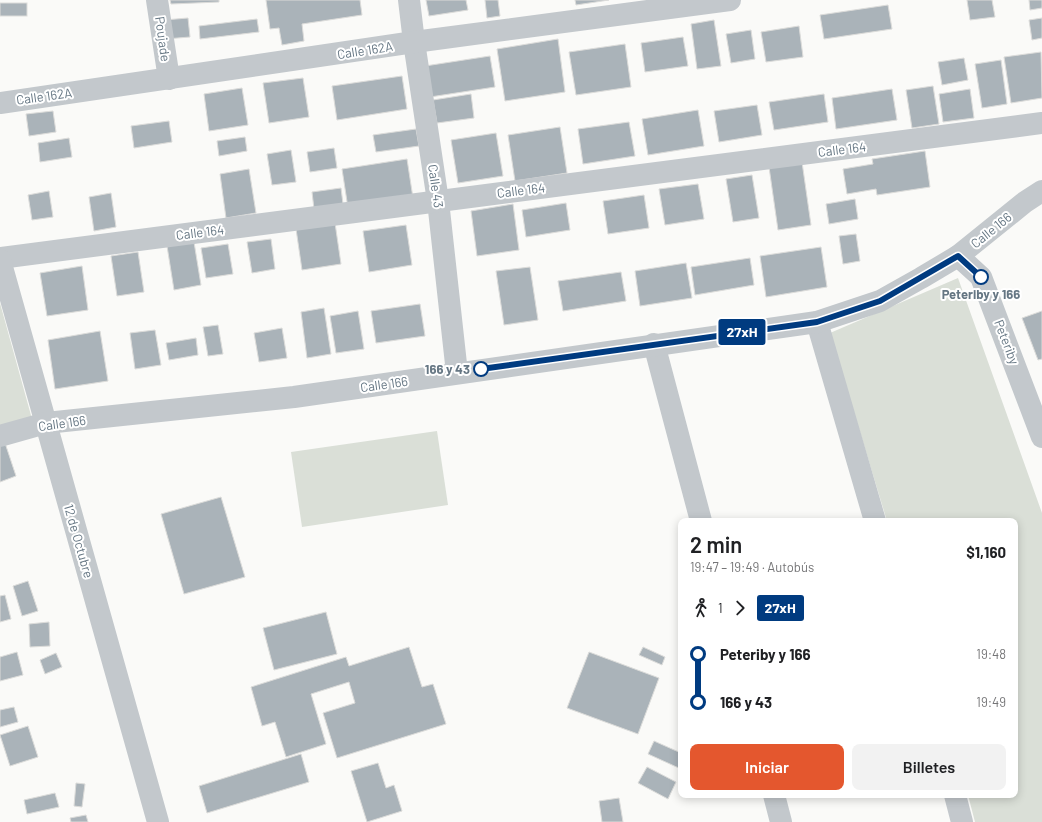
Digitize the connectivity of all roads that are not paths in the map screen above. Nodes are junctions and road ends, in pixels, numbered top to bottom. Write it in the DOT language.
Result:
graph roads {
  1 [pos="157,0"];
  2 [pos="409,0"];
  3 [pos="730,0"];
  4 [pos="414,42"];
  5 [pos="169,79"];
  6 [pos="0,102"];
  7 [pos="1042,123"];
  8 [pos="1042,191"];
  9 [pos="438,201"];
  10 [pos="958,256"];
  11 [pos="0,259"];
  12 [pos="817,322"];
  13 [pos="654,344"];
  14 [pos="457,373"];
  15 [pos="1035,393"];
  16 [pos="46,423"];
  17 [pos="0,436"];
  18 [pos="1042,438"];
  19 [pos="700,518"];
  20 [pos="874,518"];
  21 [pos="775,798"];
  22 [pos="956,798"];
  23 [pos="158,822"];
  24 [pos="781,822"];
  25 [pos="962,822"];
  1 -- 5 [label="street, Poujade"];
  2 -- 4 [label="street, Calle 43"];
  3 -- 4 [label="street, Calle 162A"];
  4 -- 5 [label="street, Calle 162A"];
  4 -- 9 [label="street, Calle 43"];
  5 -- 6 [label="street, Calle 162A"];
  7 -- 9 [label="street, Calle 164"];
  8 -- 10 [label="street, Calle 166"];
  9 -- 11 [label="street, Calle 164"];
  9 -- 14 [label="street, Calle 43"];
  10 -- 12 [label="street, Calle 166"];
  10 -- 15 [label="street, Peteriby"];
  11 -- 16 [label="street, 12 de Octubre"];
  12 -- 13 [label="street, Calle 166"];
  12 -- 20 [label="street"];
  13 -- 14 [label="street, Calle 166"];
  13 -- 19 [label="street"];
  14 -- 16 [label="street, Calle 166"];
  15 -- 18 [label="street, Peteriby"];
  16 -- 17 [label="street, Calle 166"];
  16 -- 23 [label="street, 12 de Octubre"];
  21 -- 24 [label="street"];
  22 -- 25 [label="street"];
}
